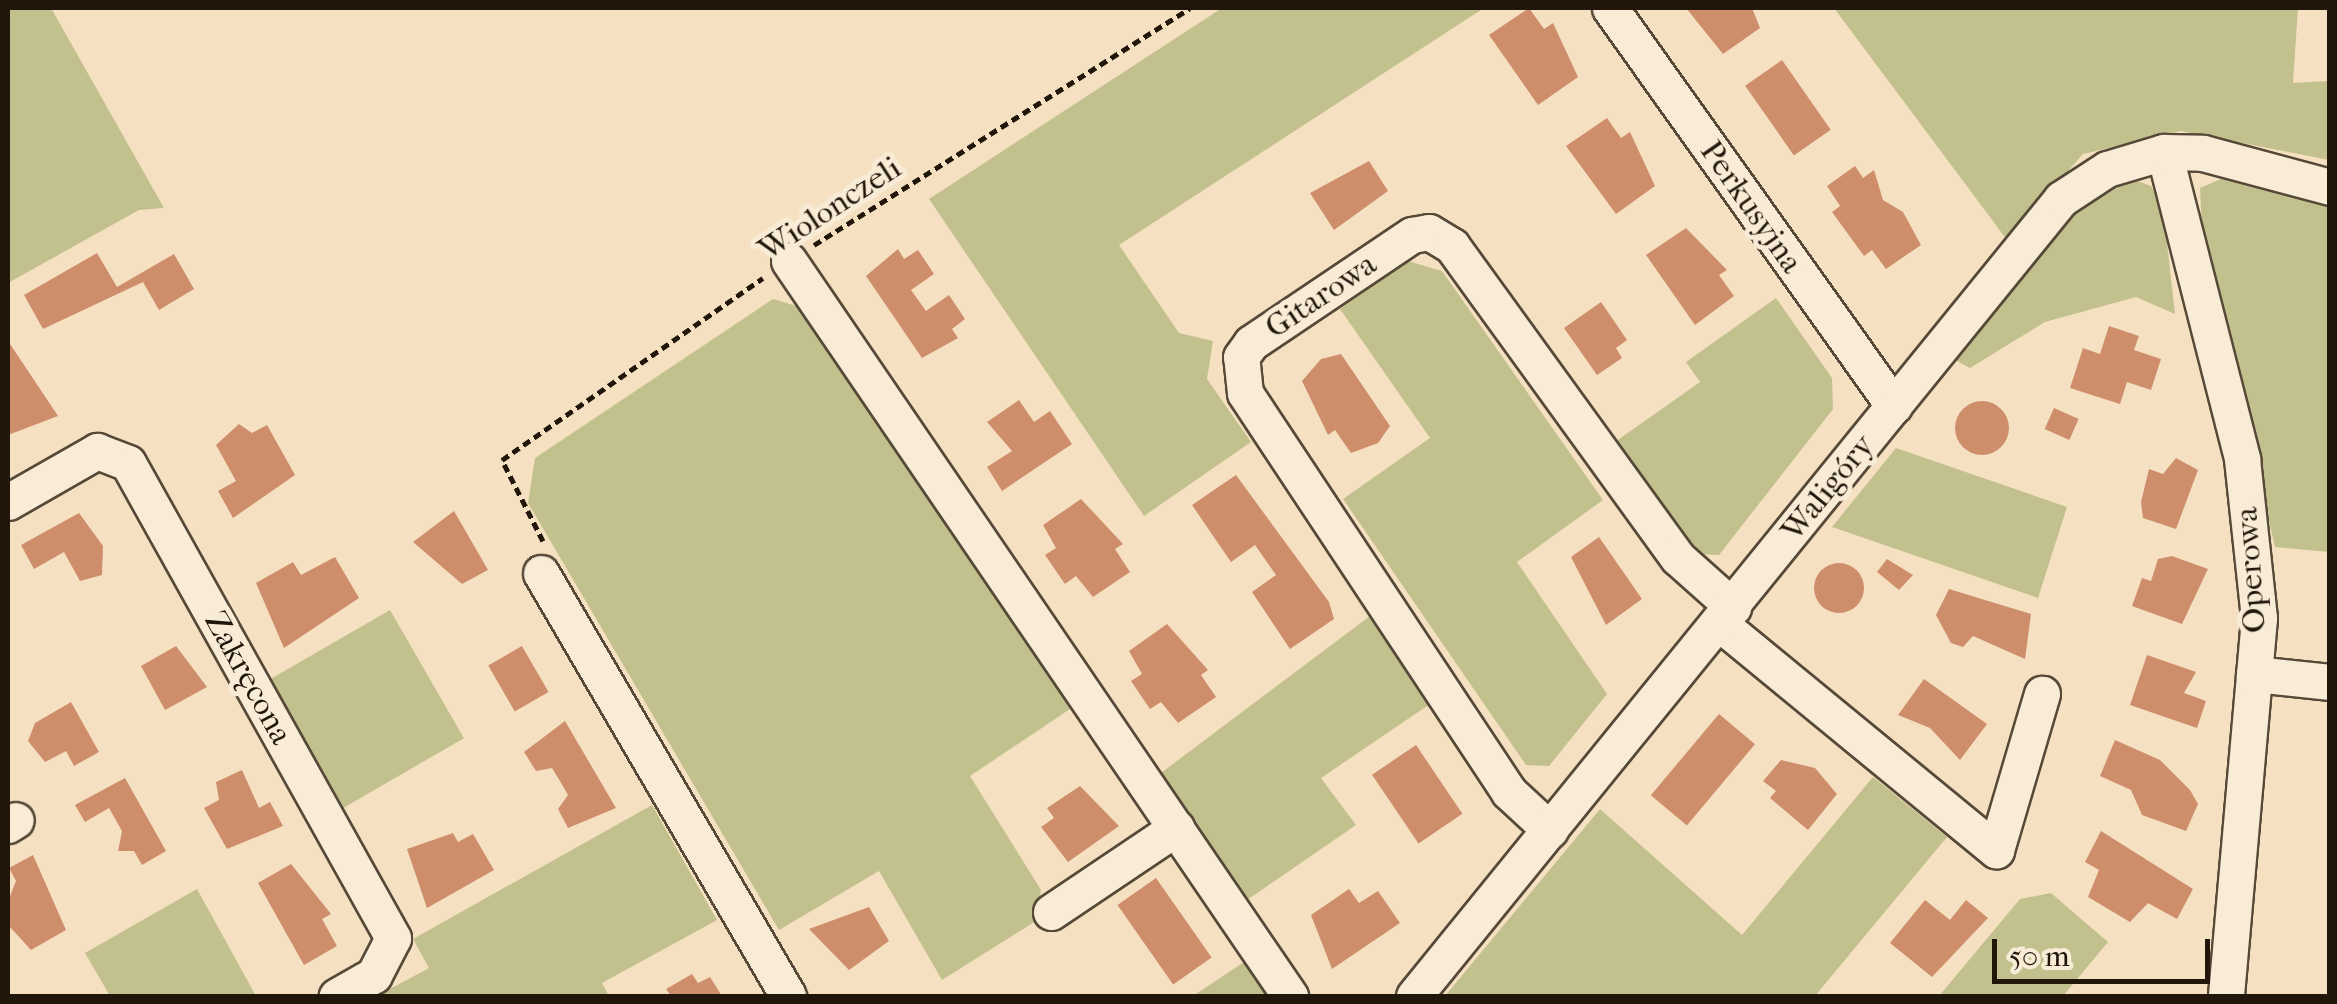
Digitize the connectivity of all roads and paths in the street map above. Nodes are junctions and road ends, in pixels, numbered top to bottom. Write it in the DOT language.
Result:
graph roads {
  1 [pos="1190,8"];
  2 [pos="1610,8"];
  3 [pos="2164,152"];
  4 [pos="2330,188"];
  5 [pos="789,260"];
  6 [pos="1894,406"];
  7 [pos="8,502"];
  8 [pos="541,574"];
  9 [pos="1726,615"];
  10 [pos="2254,674"];
  11 [pos="2330,682"];
  12 [pos="2042,694"];
  13 [pos="1176,828"];
  14 [pos="1550,830"];
  15 [pos="1052,912"];
  16 [pos="337,996"];
  17 [pos="788,996"];
  18 [pos="1290,996"];
  19 [pos="1414,996"];
  20 [pos="2226,996"];
  1 -- 5 [label="path, Wiolonczeli"];
  2 -- 6 [label="street, Perkusyjna"];
  3 -- 4 [label="street, Waligóry"];
  3 -- 6 [label="street, Waligóry"];
  3 -- 10 [label="street, Operowa"];
  5 -- 8 [label="path, Wiolonczeli"];
  5 -- 13 [label="street"];
  6 -- 9 [label="street, Waligóry"];
  7 -- 16 [label="street, Zakręcona"];
  8 -- 17 [label="street"];
  9 -- 12 [label="street"];
  9 -- 14 [label="street, Waligóry"];
  9 -- 14 [label="street, Gitarowa"];
  10 -- 11 [label="street"];
  10 -- 20 [label="street, Operowa"];
  13 -- 15 [label="street"];
  13 -- 18 [label="street"];
  14 -- 19 [label="street, Waligóry"];
}
